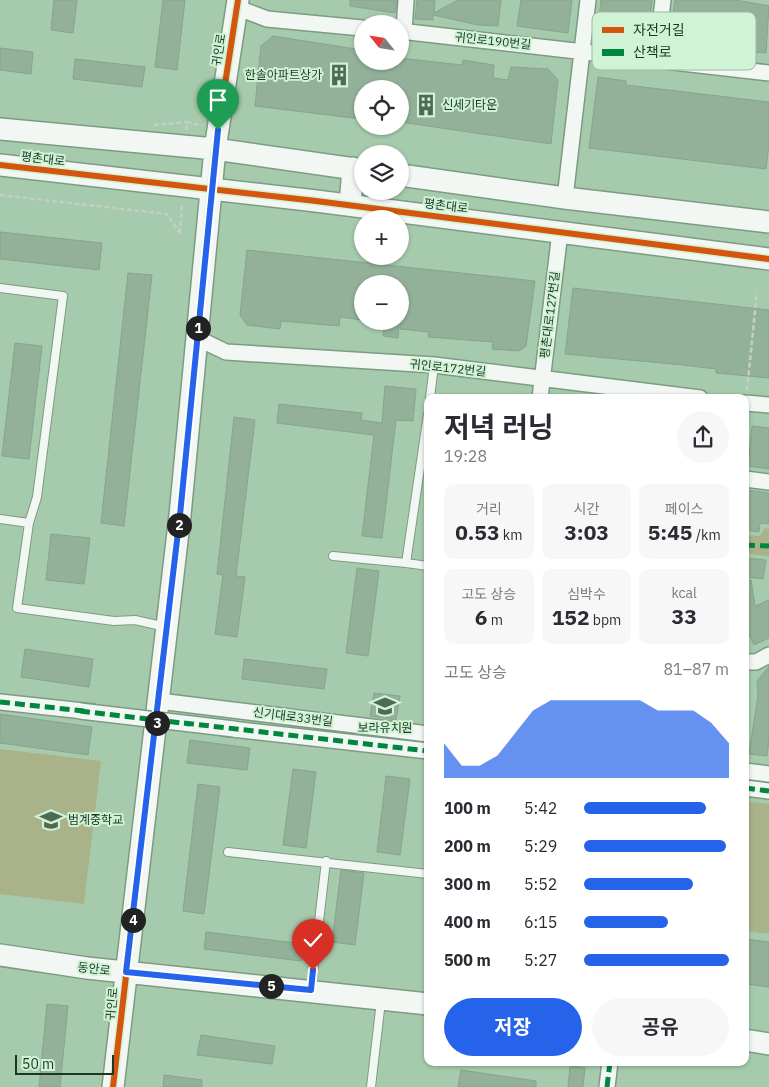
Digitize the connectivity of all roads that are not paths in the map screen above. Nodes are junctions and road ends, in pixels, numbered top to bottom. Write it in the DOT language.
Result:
graph roads {
  1 [pos="406,0"];
  2 [pos="588,0"];
  3 [pos="238,4"];
  4 [pos="404,15"];
  5 [pos="354,27"];
  6 [pos="409,32"];
  7 [pos="582,51"];
  8 [pos="592,52"];
  9 [pos="737,70"];
  10 [pos="769,74"];
  11 [pos="0,130"];
  12 [pos="215,150"];
  13 [pos="0,165"];
  14 [pos="354,168"];
  15 [pos="409,176"];
  16 [pos="354,187"];
  17 [pos="211,190"];
  18 [pos="565,198"];
  19 [pos="350,205"];
  20 [pos="769,222"];
  21 [pos="560,232"];
  22 [pos="769,259"];
  23 [pos="0,288"];
  24 [pos="197,338"];
  25 [pos="434,365"];
  26 [pos="542,379"];
  27 [pos="430,394"];
  28 [pos="540,394"];
  29 [pos="667,394"];
  30 [pos="749,405"];
  31 [pos="769,405"];
  32 [pos="424,441"];
  33 [pos="749,480"];
  34 [pos="769,482"];
  35 [pos="0,519"];
  36 [pos="28,523"];
  37 [pos="332,556"];
  38 [pos="406,563"];
  39 [pos="424,565"];
  40 [pos="168,628"];
  41 [pos="769,655"];
  42 [pos="749,662"];
  43 [pos="159,701"];
  44 [pos="0,702"];
  45 [pos="80,711"];
  46 [pos="124,713"];
  47 [pos="184,723"];
  48 [pos="234,729"];
  49 [pos="424,734"];
  50 [pos="424,751"];
  51 [pos="749,772"];
  52 [pos="769,774"];
  53 [pos="749,788"];
  54 [pos="769,791"];
  55 [pos="228,852"];
  56 [pos="326,862"];
  57 [pos="424,874"];
  58 [pos="0,955"];
  59 [pos="126,972"];
  60 [pos="311,990"];
  61 [pos="381,999"];
  62 [pos="424,1004"];
  63 [pos="749,1041"];
  64 [pos="769,1044"];
  65 [pos="610,1066"];
  66 [pos="113,1087"];
  67 [pos="371,1087"];
  68 [pos="607,1087"];
  1 -- 4 [label="street, 귀인로190번길"];
  2 -- 7 [label="street"];
  3 -- 5 [label="street"];
  3 -- 12 [label="street, 귀인로"];
  6 -- 7 [label="street, 귀인로190번길"];
  7 -- 8 [label="street, 귀인로190번길"];
  7 -- 18 [label="street"];
  9 -- 10 [label="street, 귀인로190번길"];
  11 -- 12 [label="street, 평촌대로"];
  12 -- 14 [label="street, 평촌대로"];
  12 -- 17 [label="street, 귀인로"];
  13 -- 17 [label="street, 평촌대로"];
  15 -- 18 [label="street, 평촌대로"];
  16 -- 19 [label="street"];
  17 -- 19 [label="street, 평촌대로"];
  17 -- 24 [label="street, 귀인로"];
  18 -- 20 [label="street, 평촌대로"];
  19 -- 21 [label="street, 평촌대로"];
  21 -- 22 [label="street, 평촌대로"];
  21 -- 26 [label="street, 평촌대로127번길"];
  23 -- 36 [label="lane"];
  24 -- 25 [label="street, 귀인로172번길"];
  24 -- 40 [label="street, 귀인로"];
  25 -- 26 [label="street, 귀인로172번길"];
  25 -- 27 [label="lane"];
  26 -- 28 [label="street, 평촌대로127번길"];
  26 -- 29 [label="street, 귀인로172번길"];
  30 -- 31 [label="street"];
  32 -- 38 [label="lane"];
  33 -- 34 [label="street"];
  35 -- 36 [label="lane"];
  36 -- 40 [label="lane"];
  37 -- 38 [label="lane"];
  38 -- 39 [label="lane"];
  40 -- 43 [label="street, 귀인로"];
  41 -- 42 [label="street"];
  43 -- 49 [label="street, 신기대로33번길"];
  43 -- 59 [label="street, 귀인로"];
  44 -- 45 [label="street"];
  45 -- 46 [label="street"];
  45 -- 48 [label="street, bridge"];
  47 -- 48 [label="street"];
  48 -- 50 [label="street"];
  51 -- 52 [label="street"];
  53 -- 54 [label="street"];
  55 -- 56 [label="lane"];
  56 -- 57 [label="lane"];
  56 -- 60 [label="lane"];
  58 -- 59 [label="street, 동안로"];
  59 -- 60 [label="street, 동안로"];
  59 -- 66 [label="street, 귀인로"];
  60 -- 61 [label="street, 동안로"];
  61 -- 62 [label="street, 동안로"];
  61 -- 67 [label="lane"];
  63 -- 64 [label="street"];
  65 -- 68 [label="street"];
}
